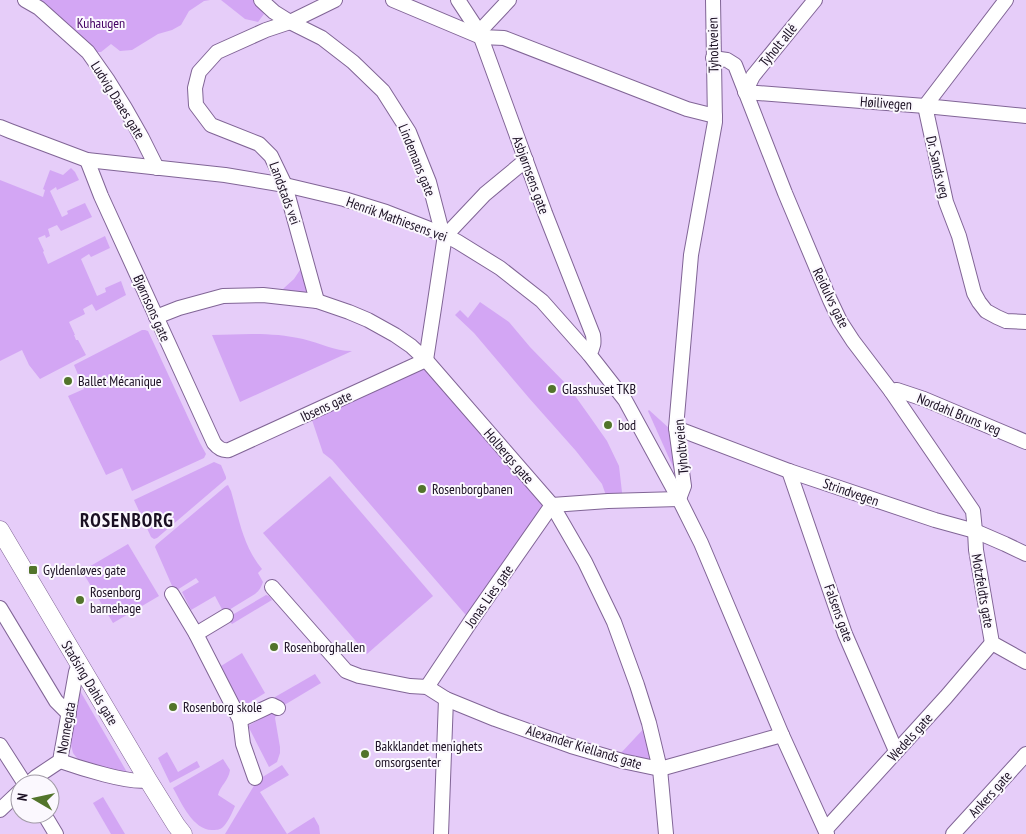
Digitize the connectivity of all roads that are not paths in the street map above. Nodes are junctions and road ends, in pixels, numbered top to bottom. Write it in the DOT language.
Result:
graph roads {
  1 [pos="24,0"];
  2 [pos="261,0"];
  3 [pos="336,0"];
  4 [pos="393,0"];
  5 [pos="458,0"];
  6 [pos="509,0"];
  7 [pos="713,0"];
  8 [pos="814,0"];
  9 [pos="1006,0"];
  10 [pos="290,22"];
  11 [pos="480,34"];
  12 [pos="714,58"];
  13 [pos="745,92"];
  14 [pos="925,106"];
  15 [pos="715,116"];
  16 [pos="1026,116"];
  17 [pos="0,127"];
  18 [pos="87,160"];
  19 [pos="526,160"];
  20 [pos="157,168"];
  21 [pos="285,185"];
  22 [pos="444,235"];
  23 [pos="317,301"];
  24 [pos="156,318"];
  25 [pos="1026,322"];
  26 [pos="589,354"];
  27 [pos="426,360"];
  28 [pos="891,392"];
  29 [pos="676,428"];
  30 [pos="1026,442"];
  31 [pos="225,451"];
  32 [pos="789,471"];
  33 [pos="679,499"];
  34 [pos="552,505"];
  35 [pos="0,530"];
  36 [pos="975,531"];
  37 [pos="1026,554"];
  38 [pos="272,587"];
  39 [pos="172,594"];
  40 [pos="0,608"];
  41 [pos="226,616"];
  42 [pos="196,634"];
  43 [pos="992,643"];
  44 [pos="1026,662"];
  45 [pos="80,666"];
  46 [pos="427,687"];
  47 [pos="446,699"];
  48 [pos="278,708"];
  49 [pos="69,714"];
  50 [pos="240,720"];
  51 [pos="782,735"];
  52 [pos="0,745"];
  53 [pos="896,751"];
  54 [pos="1026,754"];
  55 [pos="60,761"];
  56 [pos="660,769"];
  57 [pos="19,774"];
  58 [pos="40,774"];
  59 [pos="254,778"];
  60 [pos="148,780"];
  61 [pos="10,800"];
  62 [pos="0,810"];
  63 [pos="826,832"];
  64 [pos="183,834"];
  65 [pos="441,834"];
  66 [pos="666,834"];
  67 [pos="954,834"];
  1 -- 20 [label="street, Ludvig Daaes gate"];
  2 -- 10 [label="street, Lindemans gate"];
  3 -- 10 [label="street, Landstads vei"];
  4 -- 11 [label="street"];
  5 -- 11 [label="street, Asbjørnsens gate"];
  6 -- 11 [label="street"];
  7 -- 12 [label="street, Tyholtveien"];
  8 -- 13 [label="street, Tyholt allé"];
  9 -- 14 [label="street"];
  10 -- 21 [label="street, Landstads vei"];
  10 -- 22 [label="street, Lindemans gate"];
  11 -- 15 [label="street"];
  11 -- 19 [label="street, Asbjørnsens gate"];
  12 -- 13 [label="street, Reidulvs gate"];
  12 -- 15 [label="street, Tyholtveien"];
  13 -- 14 [label="street, Høilivegen"];
  13 -- 28 [label="street, Reidulvs gate"];
  14 -- 16 [label="street, Høilivegen"];
  14 -- 25 [label="street, Dr. Sands veg"];
  15 -- 29 [label="street, Tyholtveien"];
  17 -- 18 [label="street, Henrik Mathiesens vei"];
  18 -- 20 [label="street, Henrik Mathiesens vei"];
  18 -- 24 [label="street, Bjørnsons gate"];
  19 -- 22 [label="street"];
  19 -- 26 [label="street, Asbjørnsens gate"];
  20 -- 21 [label="street, Henrik Mathiesens vei"];
  21 -- 22 [label="street, Henrik Mathiesens vei"];
  21 -- 23 [label="street, Landstads vei"];
  22 -- 26 [label="street, Henrik Mathiesens vei"];
  22 -- 27 [label="street, Lindemans gate"];
  23 -- 24 [label="street, Holbergs gate"];
  23 -- 27 [label="street, Holbergs gate"];
  24 -- 31 [label="street, Bjørnsons gate"];
  26 -- 33 [label="street, Henrik Mathiesens vei"];
  27 -- 31 [label="street, Ibsens gate"];
  27 -- 34 [label="street, Holbergs gate"];
  28 -- 30 [label="street, Nordahl Bruns veg"];
  28 -- 36 [label="street, Reidulvs gate"];
  29 -- 32 [label="street, Strindvegen"];
  29 -- 33 [label="street, Tyholtveien"];
  32 -- 36 [label="street, Strindvegen"];
  32 -- 53 [label="street, Falsens gate"];
  33 -- 34 [label="street"];
  33 -- 51 [label="street"];
  34 -- 46 [label="street, Jonas Lies gate"];
  34 -- 56 [label="street, Holbergs gate"];
  35 -- 45 [label="main road, Stadsing Dahls gate"];
  36 -- 37 [label="street, Strindvegen"];
  36 -- 43 [label="street, Motzfeldts gate"];
  38 -- 46 [label="street"];
  39 -- 42 [label="street"];
  40 -- 49 [label="street"];
  41 -- 42 [label="street"];
  42 -- 50 [label="street"];
  43 -- 44 [label="street, Motzfeldts gate"];
  43 -- 53 [label="street, Wedels gate"];
  45 -- 49 [label="street, Nonnegata"];
  45 -- 60 [label="main road, Stadsing Dahls gate"];
  46 -- 47 [label="street, Alexander Kiellands gate"];
  47 -- 56 [label="street, Alexander Kiellands gate"];
  47 -- 65 [label="street"];
  48 -- 50 [label="street"];
  49 -- 55 [label="street, Nonnegata"];
  50 -- 59 [label="street"];
  51 -- 56 [label="street, Alexander Kiellands gate"];
  51 -- 63 [label="street"];
  52 -- 57 [label="street"];
  53 -- 63 [label="street, Wedels gate"];
  54 -- 67 [label="street, Ankers gate"];
  55 -- 58 [label="street, Nonnegata"];
  55 -- 60 [label="street, Nonnegata"];
  56 -- 66 [label="street, Holbergs gate"];
  60 -- 64 [label="main road, Stadsing Dahls gate"];
  61 -- 62 [label="street"];
}
